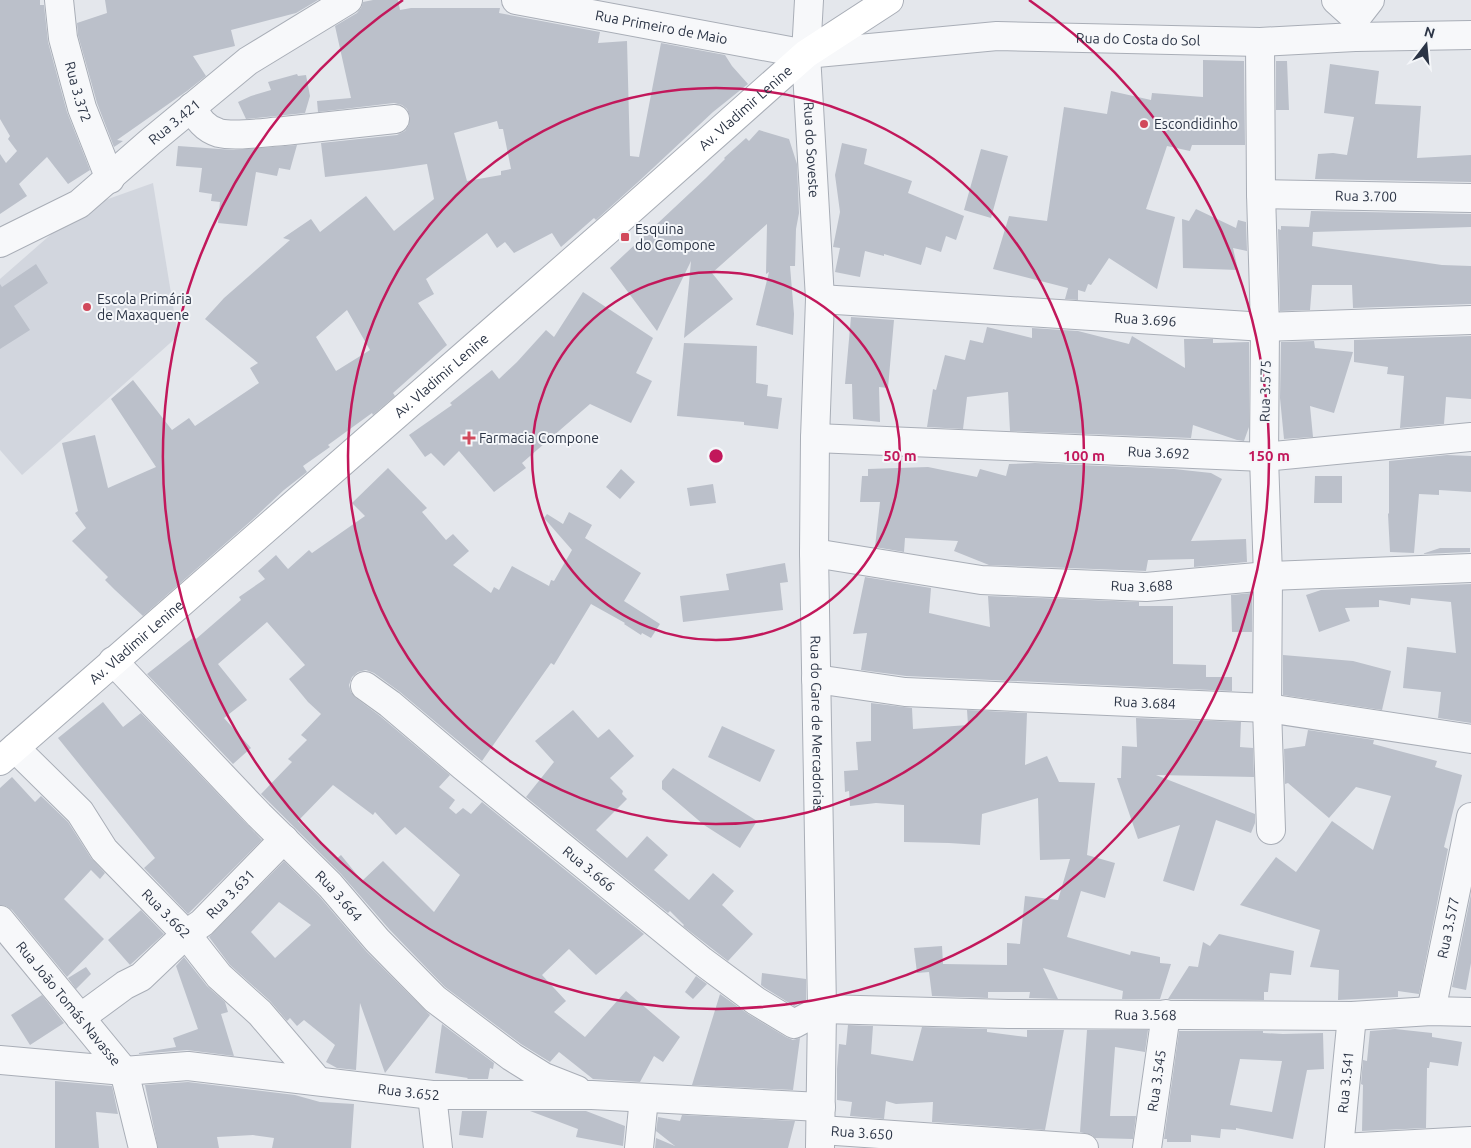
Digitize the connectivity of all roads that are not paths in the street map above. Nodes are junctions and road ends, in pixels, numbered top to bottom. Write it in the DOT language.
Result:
graph roads {
  1 [pos="59,0"];
  2 [pos="348,0"];
  3 [pos="516,0"];
  4 [pos="809,0"];
  5 [pos="889,0"];
  6 [pos="1336,0"];
  7 [pos="1360,18"];
  8 [pos="1471,35"];
  9 [pos="1260,42"];
  10 [pos="806,54"];
  11 [pos="192,107"];
  12 [pos="394,119"];
  13 [pos="110,178"];
  14 [pos="1262,194"];
  15 [pos="1471,198"];
  16 [pos="0,243"];
  17 [pos="820,299"];
  18 [pos="1471,320"];
  19 [pos="1266,327"];
  20 [pos="1471,436"];
  21 [pos="815,438"];
  22 [pos="1264,457"];
  23 [pos="814,553"];
  24 [pos="1471,568"];
  25 [pos="1268,576"];
  26 [pos="113,662"];
  27 [pos="816,679"];
  28 [pos="365,686"];
  29 [pos="1267,708"];
  30 [pos="1471,739"];
  31 [pos="7,754"];
  32 [pos="1471,816"];
  33 [pos="1271,830"];
  34 [pos="284,839"];
  35 [pos="0,920"];
  36 [pos="186,934"];
  37 [pos="822,1009"];
  38 [pos="1432,1010"];
  39 [pos="1471,1012"];
  40 [pos="1166,1014"];
  41 [pos="1352,1016"];
  42 [pos="80,1018"];
  43 [pos="0,1060"];
  44 [pos="124,1071"];
  45 [pos="318,1081"];
  46 [pos="432,1095"];
  47 [pos="592,1095"];
  48 [pos="644,1098"];
  49 [pos="821,1128"];
  50 [pos="1471,1141"];
  51 [pos="143,1148"];
  52 [pos="438,1148"];
  53 [pos="639,1148"];
  54 [pos="1084,1148"];
  55 [pos="1147,1148"];
  56 [pos="1340,1148"];
  1 -- 13 [label="street, Rua 3.372"];
  2 -- 11 [label="street, Rua 3.421"];
  3 -- 10 [label="street, Rua Primeiro de Maio"];
  4 -- 10 [label="street, Rua do Soveste"];
  5 -- 10 [label="main road, Av. Vladimir Lenine"];
  6 -- 7 [label="street"];
  7 -- 8 [label="street, Rua do Costa do Sol"];
  7 -- 9 [label="street, Rua do Costa do Sol"];
  9 -- 10 [label="street, Rua do Costa do Sol"];
  9 -- 14 [label="street, Rua 3.575"];
  10 -- 17 [label="street, Rua do Soveste"];
  10 -- 26 [label="main road, Av. Vladimir Lenine"];
  11 -- 12 [label="street"];
  11 -- 13 [label="street, Rua 3.421"];
  13 -- 16 [label="street, Rua 3.421"];
  14 -- 15 [label="street, Rua 3.700"];
  14 -- 19 [label="street, Rua 3.575"];
  17 -- 19 [label="street, Rua 3.696"];
  17 -- 21 [label="street, Rua do Gare de Mercadorias"];
  18 -- 19 [label="street, Rua 3.696"];
  19 -- 22 [label="street, Rua 3.575"];
  20 -- 22 [label="street, Rua 3.692"];
  21 -- 22 [label="street, Rua 3.692"];
  21 -- 23 [label="street, Rua do Gare de Mercadorias"];
  22 -- 25 [label="street, Rua 3.575"];
  23 -- 25 [label="street, Rua 3.688"];
  23 -- 27 [label="street, Rua do Gare de Mercadorias"];
  24 -- 25 [label="street, Rua 3.688"];
  25 -- 29 [label="street, Rua 3.575"];
  26 -- 31 [label="main road, Av. Vladimir Lenine"];
  26 -- 34 [label="street, Rua 3.664"];
  27 -- 29 [label="street, Rua 3.684"];
  27 -- 37 [label="street, Rua do Gare de Mercadorias"];
  28 -- 37 [label="street, Rua 3.666"];
  29 -- 30 [label="street, Rua 3.684"];
  29 -- 33 [label="street, Rua 3.575"];
  31 -- 36 [label="street, Rua 3.662"];
  32 -- 38 [label="street, Rua 3.577"];
  34 -- 36 [label="street, Rua 3.631"];
  34 -- 47 [label="street, Rua 3.664"];
  35 -- 42 [label="street, Rua João Tomás Navasse"];
  36 -- 42 [label="street, Rua 3.631"];
  36 -- 45 [label="street, Rua 3.662"];
  37 -- 40 [label="street, Rua 3.568"];
  37 -- 49 [label="street, Rua do Gare de Mercadorias"];
  38 -- 39 [label="street, Rua 3.568"];
  38 -- 41 [label="street, Rua 3.568"];
  40 -- 41 [label="street, Rua 3.568"];
  40 -- 55 [label="street, Rua 3.545"];
  41 -- 56 [label="street, Rua 3.541"];
  42 -- 44 [label="street, Rua João Tomás Navasse"];
  43 -- 44 [label="street, Rua 3.652"];
  44 -- 45 [label="street, Rua 3.652"];
  44 -- 51 [label="street, Rua João Tomás Navasse"];
  45 -- 46 [label="street, Rua 3.652"];
  46 -- 47 [label="street, Rua 3.652"];
  46 -- 52 [label="street"];
  47 -- 48 [label="street, Rua 3.652"];
  48 -- 49 [label="street, Rua 3.652"];
  48 -- 53 [label="street"];
  49 -- 54 [label="street, Rua 3.650"];
  50 -- 56 [label="street"];
}
